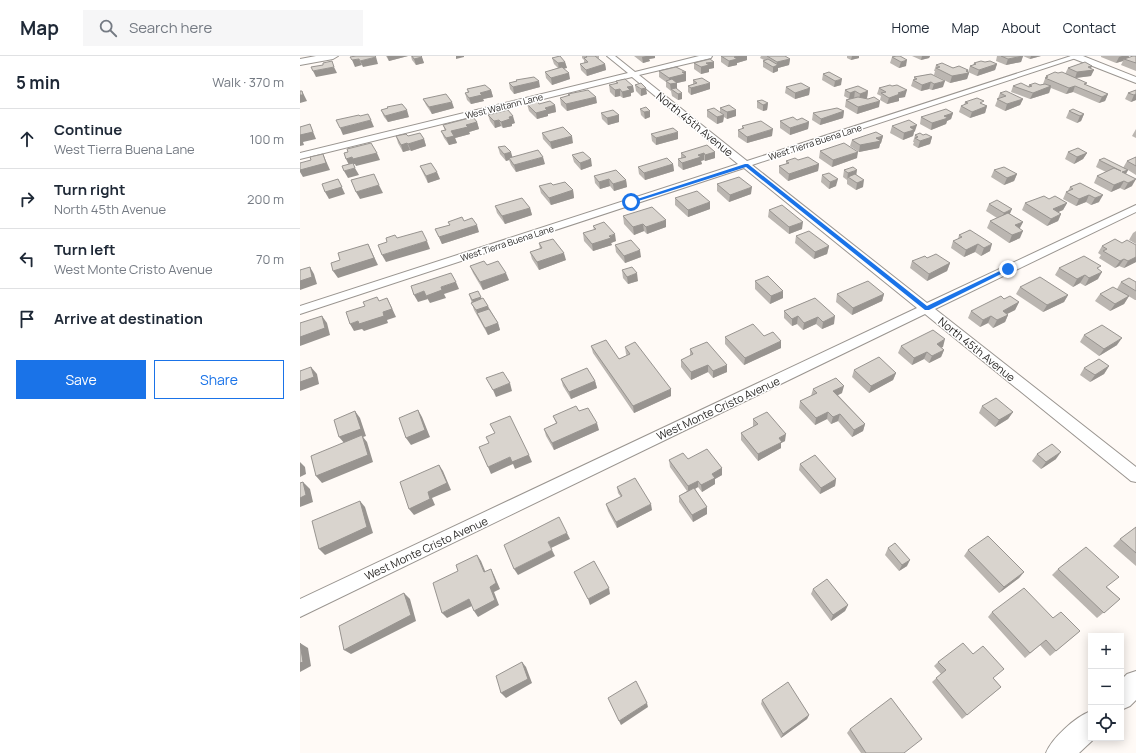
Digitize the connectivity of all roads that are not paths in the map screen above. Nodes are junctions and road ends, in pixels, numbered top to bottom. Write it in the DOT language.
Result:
graph roads {
  1 [pos="333,56"];
  2 [pos="612,56"];
  3 [pos="708,56"];
  4 [pos="1077,56"];
  5 [pos="1132,56"];
  6 [pos="1136,58"];
  7 [pos="300,62"];
  8 [pos="634,74"];
  9 [pos="1136,80"];
  10 [pos="300,156"];
  11 [pos="746,165"];
  12 [pos="1136,208"];
  13 [pos="927,309"];
  14 [pos="300,310"];
  15 [pos="1136,476"];
  16 [pos="300,608"];
  17 [pos="1136,683"];
  18 [pos="1124,694"];
  19 [pos="1088,727"];
  20 [pos="1059,753"];
  1 -- 7 [label="main road"];
  2 -- 8 [label="street, North 45th Avenue"];
  3 -- 8 [label="street, West Waltann Lane"];
  4 -- 9 [label="street"];
  4 -- 11 [label="street, West Tierra Buena Lane"];
  5 -- 6 [label="street"];
  8 -- 10 [label="street, West Waltann Lane"];
  8 -- 11 [label="street, North 45th Avenue"];
  11 -- 13 [label="street, North 45th Avenue"];
  11 -- 14 [label="street, West Tierra Buena Lane"];
  12 -- 13 [label="street, West Monte Cristo Avenue"];
  13 -- 15 [label="street, North 45th Avenue"];
  13 -- 16 [label="street, West Monte Cristo Avenue"];
  17 -- 18 [label="street"];
  19 -- 20 [label="street"];
}
